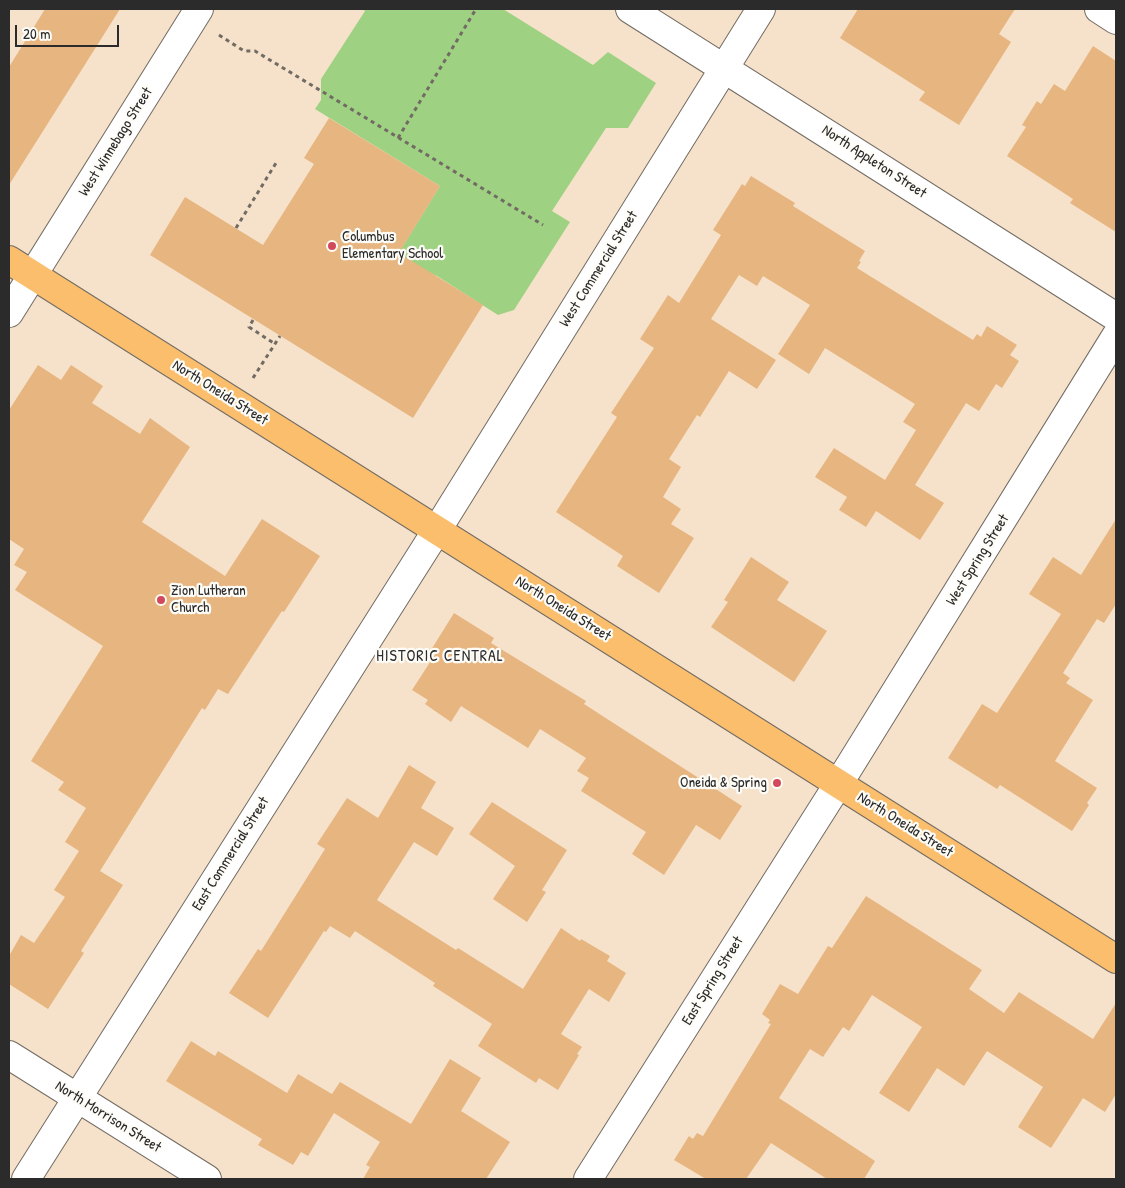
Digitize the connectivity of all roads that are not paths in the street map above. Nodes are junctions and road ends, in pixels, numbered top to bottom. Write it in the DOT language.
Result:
graph roads {
  1 [pos="630,9"];
  2 [pos="762,9"];
  3 [pos="1099,9"];
  4 [pos="196,14"];
  5 [pos="1116,20"];
  6 [pos="725,67"];
  7 [pos="9,260"];
  8 [pos="33,276"];
  9 [pos="9,313"];
  10 [pos="1116,317"];
  11 [pos="1116,336"];
  12 [pos="437,530"];
  13 [pos="839,783"];
  14 [pos="1116,959"];
  15 [pos="9,1055"];
  16 [pos="77,1098"];
  17 [pos="26,1179"];
  18 [pos="207,1179"];
  19 [pos="588,1179"];
  1 -- 6 [label="street, North Appleton Street"];
  2 -- 6 [label="street, West Commercial Street"];
  3 -- 5 [label="street"];
  4 -- 8 [label="street, West Winnebago Street"];
  6 -- 10 [label="street, North Appleton Street"];
  6 -- 12 [label="street, West Commercial Street"];
  7 -- 8 [label="main road, North Oneida Street"];
  8 -- 9 [label="street, West Winnebago Street"];
  8 -- 12 [label="main road, North Oneida Street"];
  11 -- 13 [label="street, West Spring Street"];
  12 -- 13 [label="main road, North Oneida Street"];
  12 -- 16 [label="street, East Commercial Street"];
  13 -- 14 [label="main road, North Oneida Street"];
  13 -- 19 [label="street, East Spring Street"];
  15 -- 16 [label="street, North Morrison Street"];
  16 -- 17 [label="street, East Commercial Street"];
  16 -- 18 [label="street, North Morrison Street"];
}
